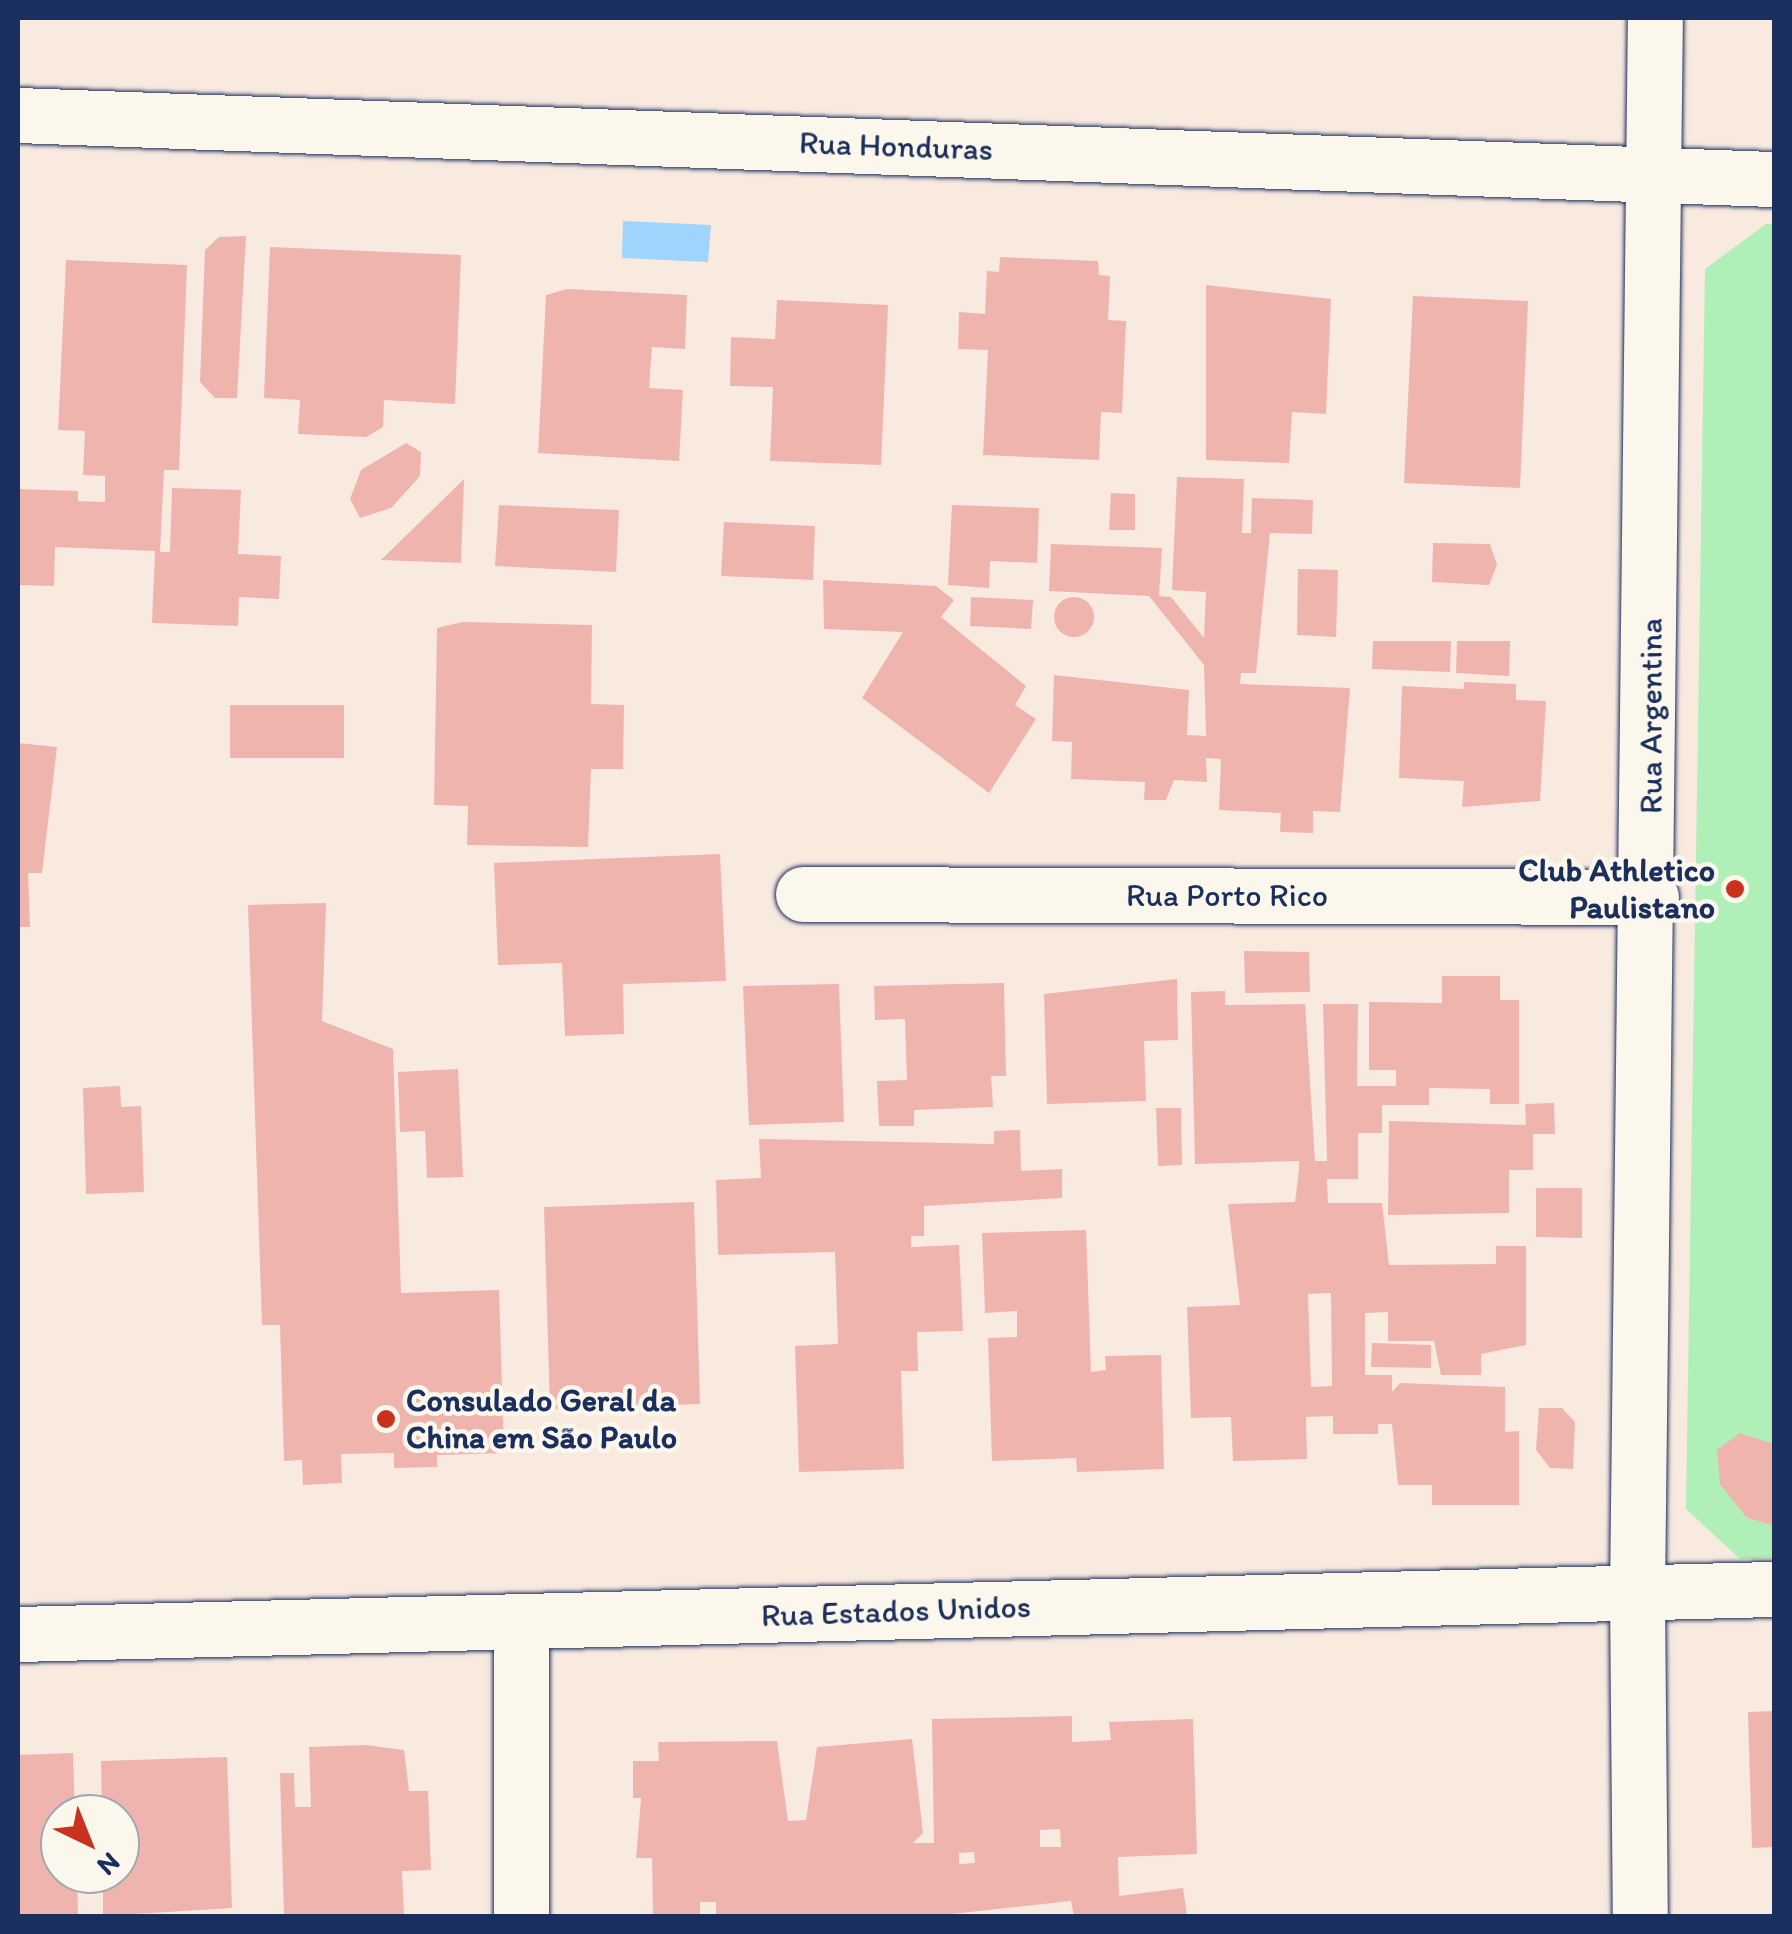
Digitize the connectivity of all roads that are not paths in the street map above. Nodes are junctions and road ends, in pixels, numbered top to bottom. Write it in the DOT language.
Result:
graph roads {
  1 [pos="1656,18"];
  2 [pos="18,115"];
  3 [pos="1653,173"];
  4 [pos="1774,179"];
  5 [pos="803,894"];
  6 [pos="1650,897"];
  7 [pos="1774,1589"];
  8 [pos="1637,1595"];
  9 [pos="522,1623"];
  10 [pos="18,1634"];
  11 [pos="521,1916"];
  12 [pos="1640,1916"];
  1 -- 3 [label="street, Rua Argentina"];
  2 -- 3 [label="street, Rua Honduras"];
  3 -- 4 [label="street, Rua Honduras"];
  3 -- 6 [label="street, Rua Argentina"];
  5 -- 6 [label="street, Rua Porto Rico"];
  6 -- 8 [label="street, Rua Argentina"];
  7 -- 8 [label="street, Rua Estados Unidos"];
  8 -- 9 [label="street, Rua Estados Unidos"];
  8 -- 12 [label="street, Rua Argentina"];
  9 -- 10 [label="street, Rua Estados Unidos"];
  9 -- 11 [label="street"];
}
